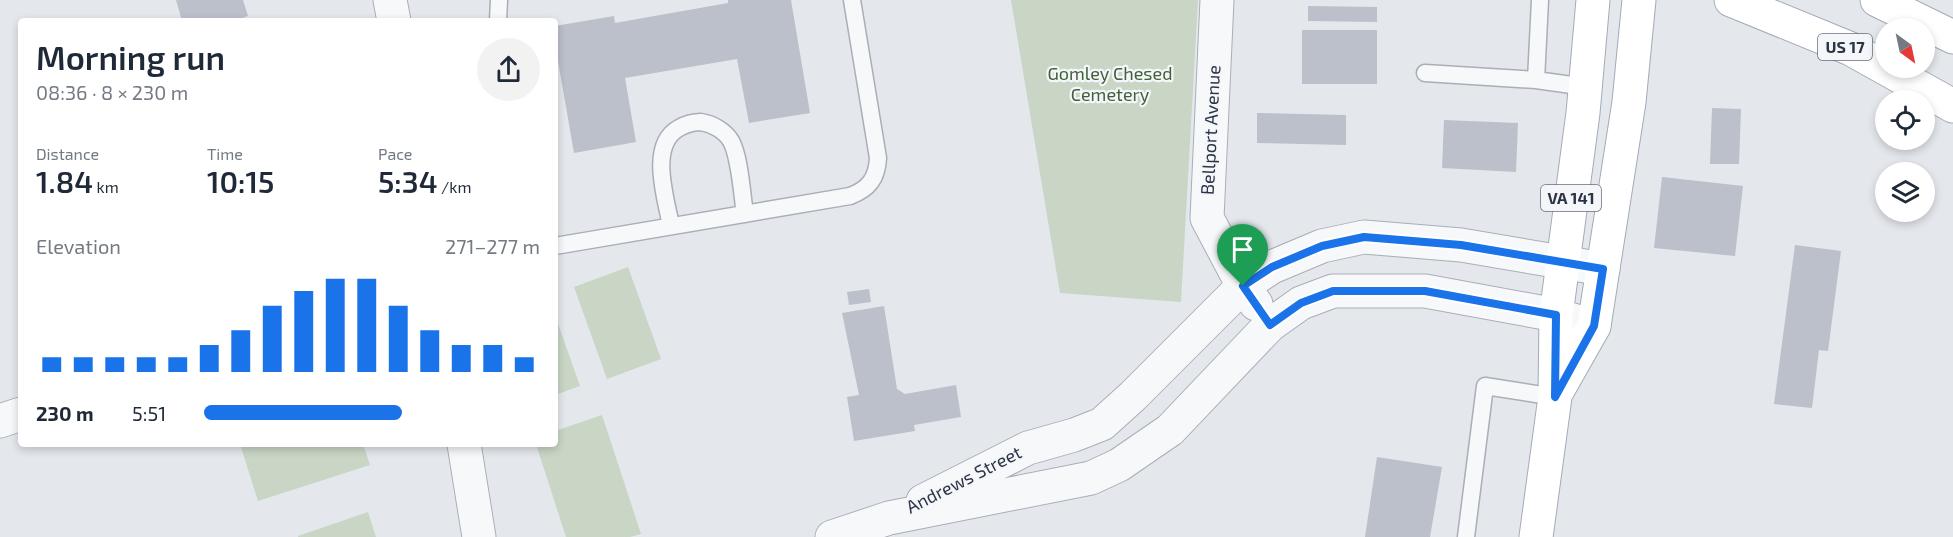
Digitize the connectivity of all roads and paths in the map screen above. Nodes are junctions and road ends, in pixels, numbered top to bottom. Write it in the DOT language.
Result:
graph roads {
  1 [pos="390,0"];
  2 [pos="499,0"];
  3 [pos="852,0"];
  4 [pos="1217,0"];
  5 [pos="1540,0"];
  6 [pos="1593,0"];
  7 [pos="1639,0"];
  8 [pos="1731,0"];
  9 [pos="1877,0"];
  10 [pos="393,18"];
  11 [pos="498,18"];
  12 [pos="1953,37"];
  13 [pos="1425,73"];
  14 [pos="1536,80"];
  15 [pos="1586,87"];
  16 [pos="1953,106"];
  17 [pos="745,214"];
  18 [pos="671,226"];
  19 [pos="558,245"];
  20 [pos="1562,261"];
  21 [pos="1603,269"];
  22 [pos="1243,286"];
  23 [pos="1556,315"];
  24 [pos="1270,325"];
  25 [pos="1594,326"];
  26 [pos="1555,397"];
  27 [pos="18,415"];
  28 [pos="0,421"];
  29 [pos="464,447"];
  30 [pos="891,528"];
  31 [pos="479,537"];
  32 [pos="832,537"];
  33 [pos="1466,537"];
  34 [pos="1536,537"];
  1 -- 10 [label="street"];
  2 -- 11 [label="lane"];
  3 -- 17 [label="lane"];
  4 -- 22 [label="street, Bellport Avenue"];
  5 -- 14 [label="lane"];
  6 -- 15 [label="main road, VA 141"];
  7 -- 21 [label="main road, VA 141"];
  8 -- 16 [label="main road, US 17"];
  9 -- 12 [label="main road"];
  13 -- 14 [label="lane"];
  14 -- 15 [label="lane"];
  15 -- 20 [label="main road, VA 141"];
  17 -- 18 [label="lane"];
  17 -- 18 [label="lane"];
  18 -- 19 [label="lane"];
  20 -- 21 [label="street, Andrews Street"];
  20 -- 22 [label="street, Andrews Street"];
  20 -- 23 [label="main road, VA 141"];
  21 -- 25 [label="main road, VA 141"];
  22 -- 24 [label="street, Bellport Avenue"];
  22 -- 30 [label="street, Andrews Street"];
  23 -- 24 [label="street, Andrews Street"];
  23 -- 25 [label="street, Andrews Street"];
  23 -- 26 [label="main road, VA 141"];
  24 -- 30 [label="street, Andrews Street"];
  25 -- 26 [label="main road, VA 141"];
  26 -- 33 [label="lane"];
  26 -- 34 [label="main road, VA 141"];
  27 -- 28 [label="street"];
  29 -- 31 [label="street"];
  30 -- 32 [label="street"];
}
